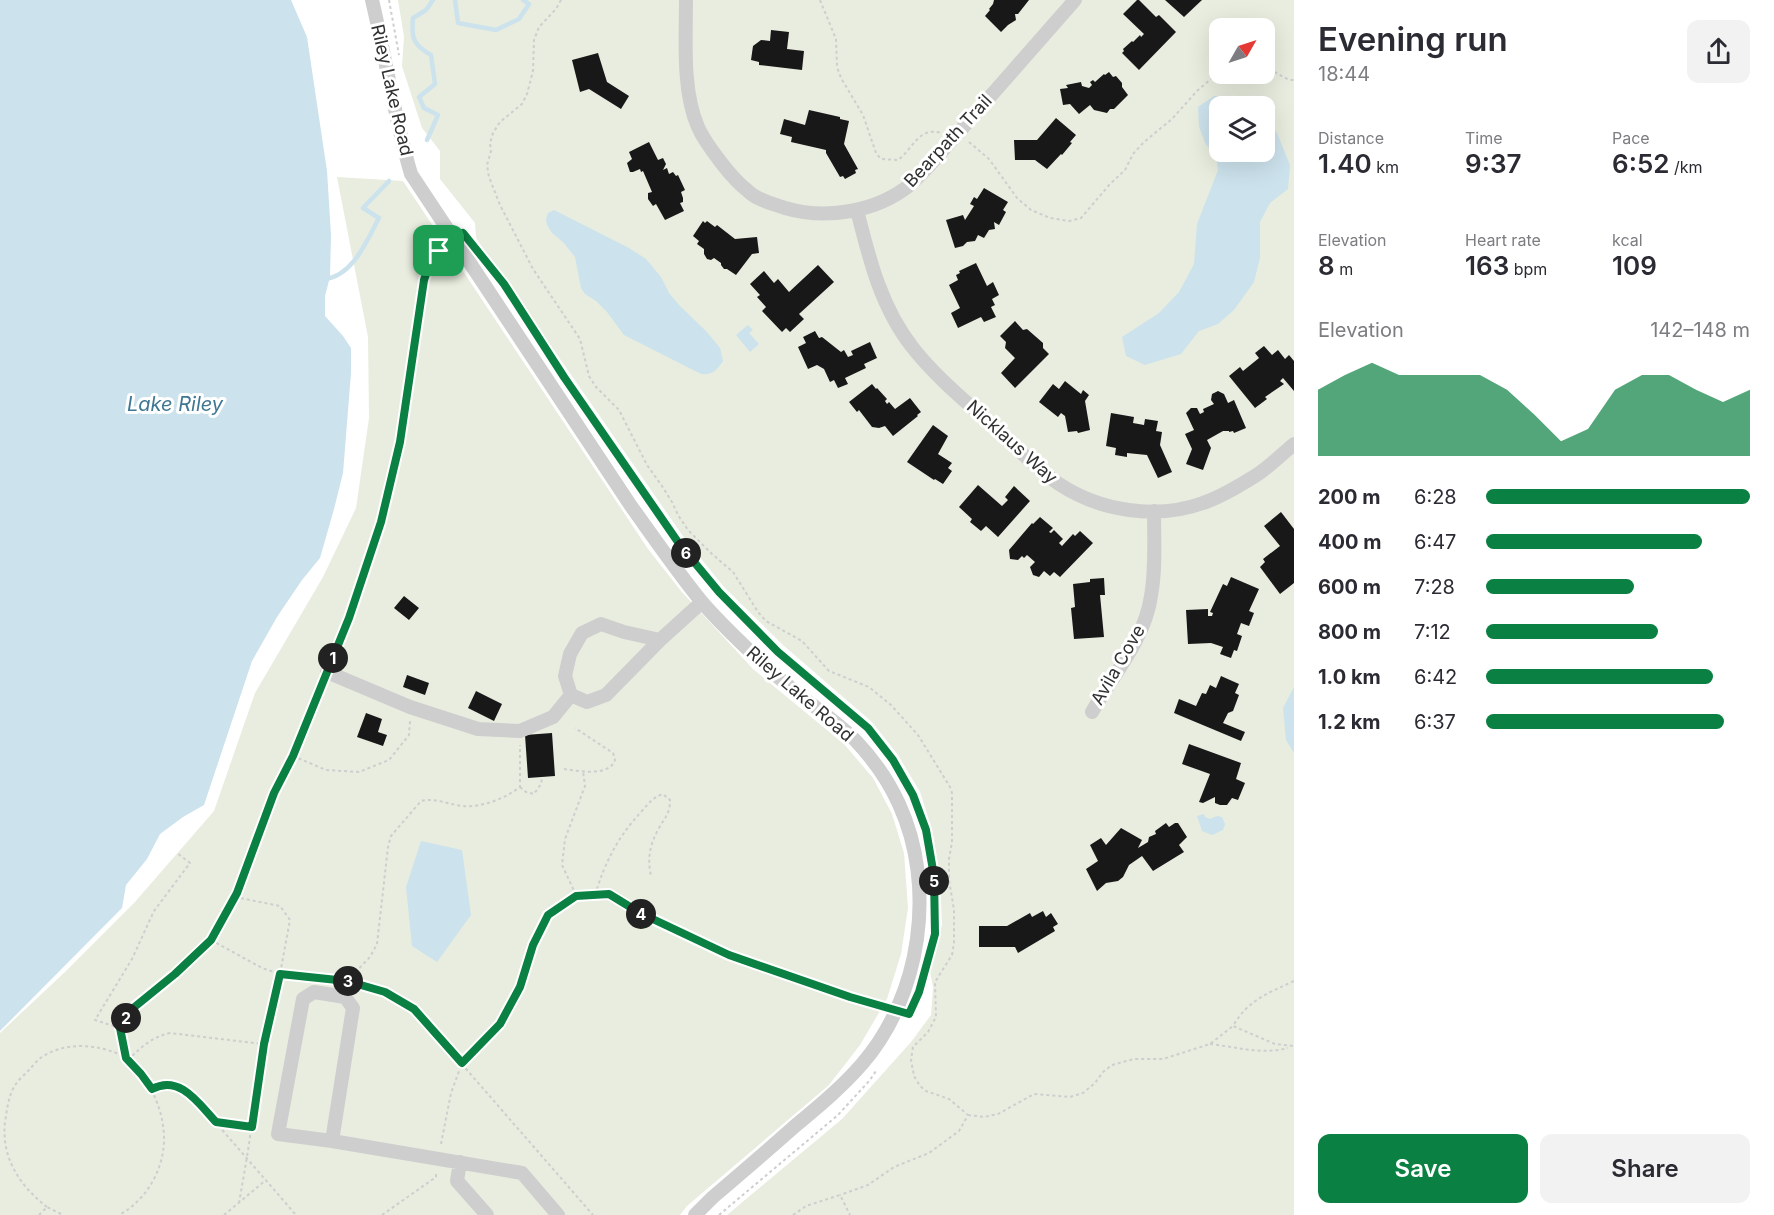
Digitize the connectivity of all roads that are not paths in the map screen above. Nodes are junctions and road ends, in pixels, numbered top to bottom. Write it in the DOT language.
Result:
graph roads {
  1 [pos="372,0"];
  2 [pos="686,0"];
  3 [pos="1075,0"];
  4 [pos="857,210"];
  5 [pos="1294,444"];
  6 [pos="1154,512"];
  7 [pos="702,602"];
  8 [pos="660,640"];
  9 [pos="327,672"];
  10 [pos="571,695"];
  11 [pos="1092,712"];
  12 [pos="332,1141"];
  13 [pos="460,1162"];
  14 [pos="487,1215"];
  15 [pos="558,1215"];
  16 [pos="695,1215"];
  1 -- 7 [label="street, Riley Lake Road"];
  2 -- 4 [label="street, Bearpath Trail"];
  3 -- 4 [label="street, Bearpath Trail"];
  4 -- 6 [label="street, Nicklaus Way"];
  5 -- 6 [label="street, Nicklaus Way"];
  6 -- 11 [label="street, Avila Cove"];
  7 -- 8 [label="street"];
  7 -- 16 [label="street, Riley Lake Road"];
  8 -- 10 [label="street"];
  8 -- 10 [label="street"];
  9 -- 10 [label="street"];
  12 -- 12 [label="street"];
  12 -- 13 [label="street"];
  13 -- 14 [label="street"];
  13 -- 15 [label="street"];
}
